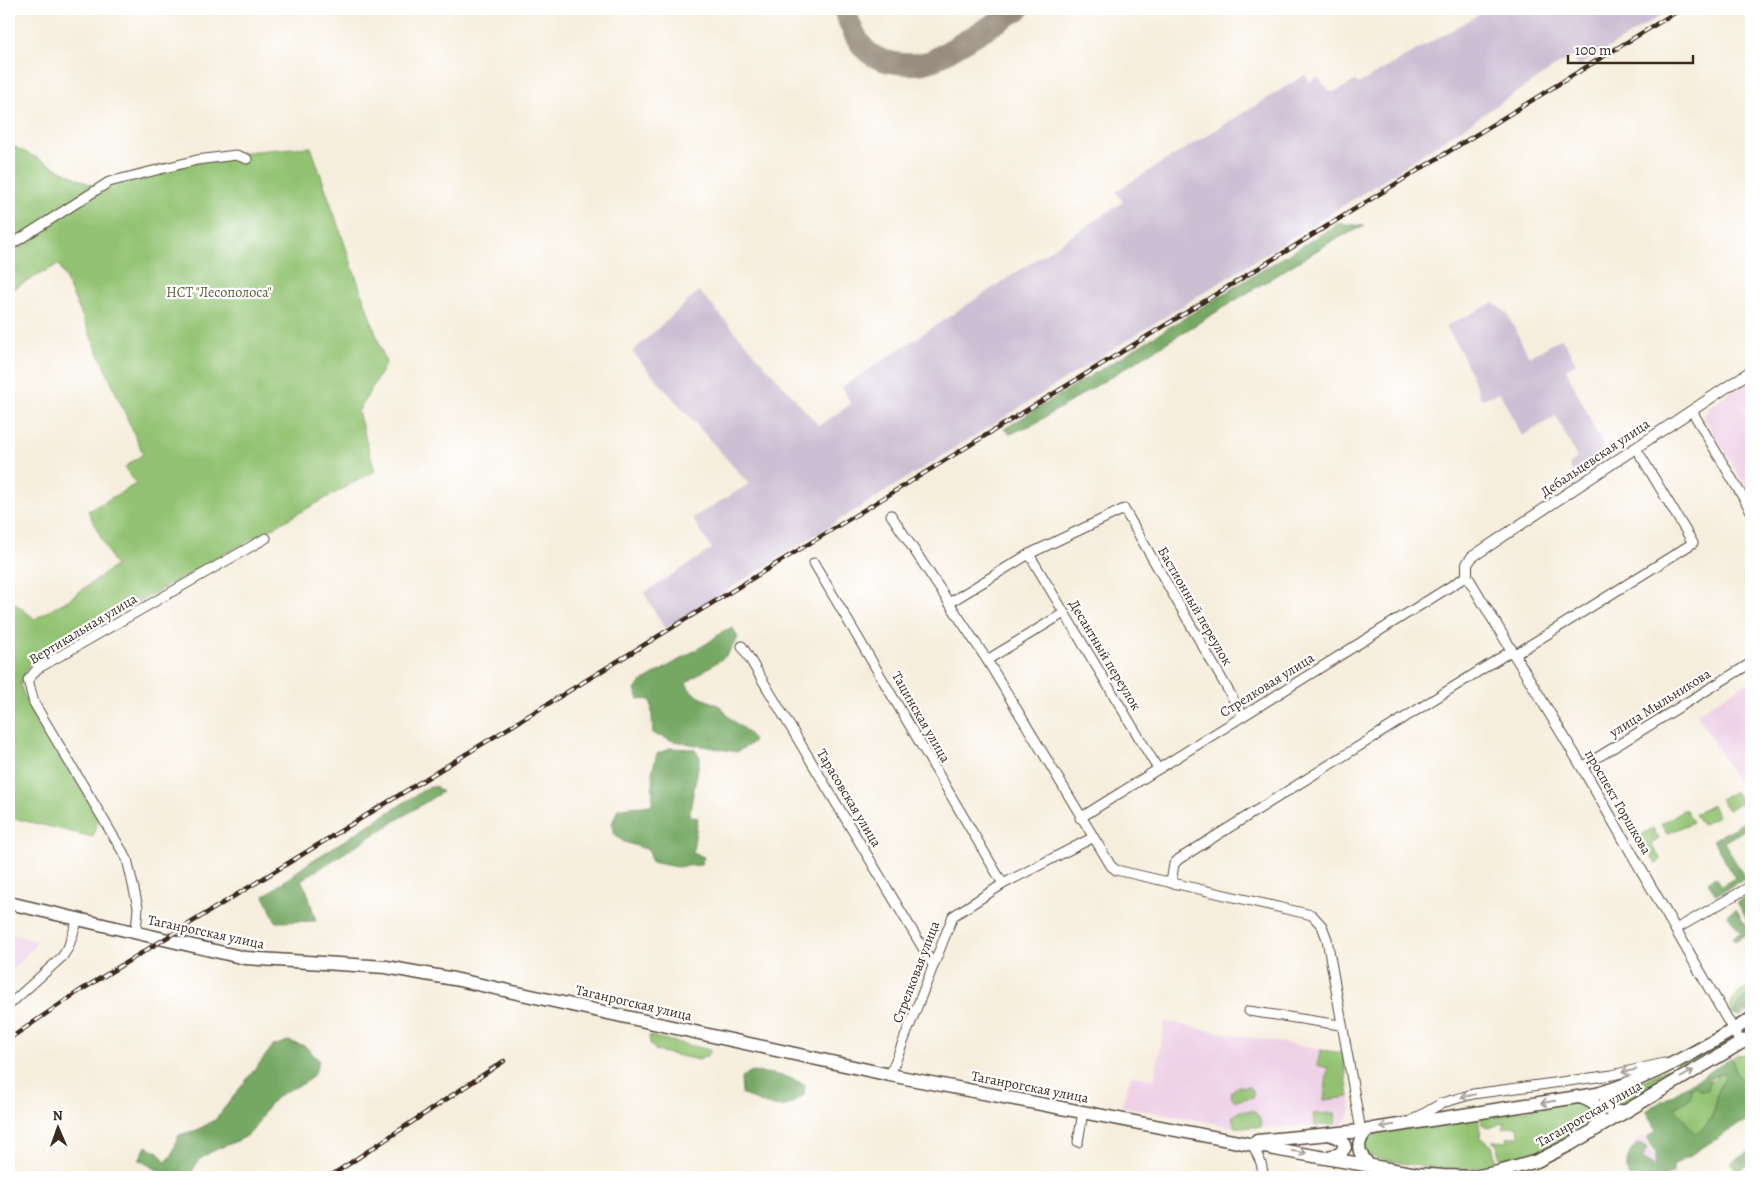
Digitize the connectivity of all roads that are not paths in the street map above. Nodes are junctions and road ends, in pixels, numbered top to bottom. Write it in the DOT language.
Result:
graph roads {
  1 [pos="247,159"];
  2 [pos="9,246"];
  3 [pos="1751,371"];
  4 [pos="1692,411"];
  5 [pos="1636,448"];
  6 [pos="1751,511"];
  7 [pos="891,515"];
  8 [pos="266,538"];
  9 [pos="1029,554"];
  10 [pos="814,563"];
  11 [pos="1467,576"];
  12 [pos="950,603"];
  13 [pos="1064,613"];
  14 [pos="742,646"];
  15 [pos="1513,653"];
  16 [pos="987,660"];
  17 [pos="1751,663"];
  18 [pos="1243,716"];
  19 [pos="1582,767"];
  20 [pos="1158,769"];
  21 [pos="1080,818"];
  22 [pos="1092,838"];
  23 [pos="1171,882"];
  24 [pos="1003,884"];
  25 [pos="1751,886"];
  26 [pos="9,903"];
  27 [pos="78,919"];
  28 [pos="1676,929"];
  29 [pos="136,932"];
  30 [pos="933,964"];
  31 [pos="9,1005"];
  32 [pos="1249,1011"];
  33 [pos="1751,1019"];
  34 [pos="1340,1026"];
  35 [pos="1734,1030"];
  36 [pos="1746,1040"];
  37 [pos="1676,1060"];
  38 [pos="890,1075"];
  39 [pos="1616,1089"];
  40 [pos="1578,1097"];
  41 [pos="1626,1111"];
  42 [pos="1083,1112"];
  43 [pos="1406,1124"];
  44 [pos="1364,1130"];
  45 [pos="1592,1132"];
  46 [pos="1330,1134"];
  47 [pos="1078,1142"];
  48 [pos="1252,1142"];
  49 [pos="1328,1157"];
  50 [pos="1369,1165"];
  51 [pos="1264,1177"];
  1 -- 2 [label="street"];
  3 -- 4 [label="street, Дебальцевская улица"];
  4 -- 5 [label="street, Дебальцевская улица"];
  4 -- 6 [label="street"];
  5 -- 11 [label="street, Дебальцевская улица"];
  5 -- 15 [label="street"];
  7 -- 12 [label="street"];
  8 -- 29 [label="street, Вертикальная улица"];
  9 -- 12 [label="street"];
  9 -- 13 [label="street, Десантный переулок"];
  9 -- 18 [label="street, Бастионный переулок"];
  10 -- 24 [label="street, Тацинская улица"];
  11 -- 15 [label="street, проспект Горшкова"];
  11 -- 18 [label="street, Стрелковая улица"];
  12 -- 16 [label="street"];
  13 -- 16 [label="street"];
  13 -- 20 [label="street, Десантный переулок"];
  14 -- 30 [label="street, Тарасовская улица"];
  15 -- 19 [label="street, проспект Горшкова"];
  15 -- 23 [label="street"];
  16 -- 21 [label="street"];
  17 -- 19 [label="street, улица Мыльникова"];
  18 -- 20 [label="street, Стрелковая улица"];
  19 -- 28 [label="street, проспект Горшкова"];
  20 -- 21 [label="street, Стрелковая улица"];
  21 -- 22 [label="street"];
  22 -- 23 [label="street"];
  22 -- 24 [label="street, Стрелковая улица"];
  23 -- 34 [label="street"];
  24 -- 30 [label="street, Стрелковая улица"];
  25 -- 28 [label="street"];
  26 -- 27 [label="main road, Таганрогская улица"];
  27 -- 29 [label="main road, Таганрогская улица"];
  27 -- 31 [label="street"];
  28 -- 35 [label="street, проспект Горшкова"];
  29 -- 38 [label="main road, Таганрогская улица"];
  30 -- 38 [label="street, Стрелковая улица"];
  32 -- 34 [label="street"];
  33 -- 35 [label="main road, Таганрогская улица"];
  34 -- 44 [label="street"];
  35 -- 36 [label="street, проспект Горшкова"];
  35 -- 37 [label="main road, Таганрогская улица"];
  41 -- 36 [label="main road, Таганрогская улица, one-way"];
  37 -- 39 [label="main road, Таганрогская улица"];
  37 -- 43 [label="street, one-way"];
  38 -- 42 [label="main road, Таганрогская улица"];
  39 -- 40 [label="main road, Таганрогская улица"];
  39 -- 41 [label="main road"];
  40 -- 43 [label="main road, Таганрогская улица, one-way"];
  40 -- 45 [label="main road"];
  41 -- 45 [label="main road, Таганрогская улица"];
  42 -- 47 [label="street"];
  42 -- 48 [label="main road, Таганрогская улица"];
  43 -- 44 [label="main road, Таганрогская улица, one-way"];
  44 -- 46 [label="main road, Таганрогская улица"];
  44 -- 50 [label="main road"];
  45 -- 50 [label="main road, Таганрогская улица"];
  46 -- 48 [label="main road, Таганрогская улица"];
  46 -- 49 [label="main road"];
  48 -- 49 [label="main road, Таганрогская улица, one-way"];
  48 -- 51 [label="street"];
  49 -- 50 [label="main road, Таганрогская улица"];
}
